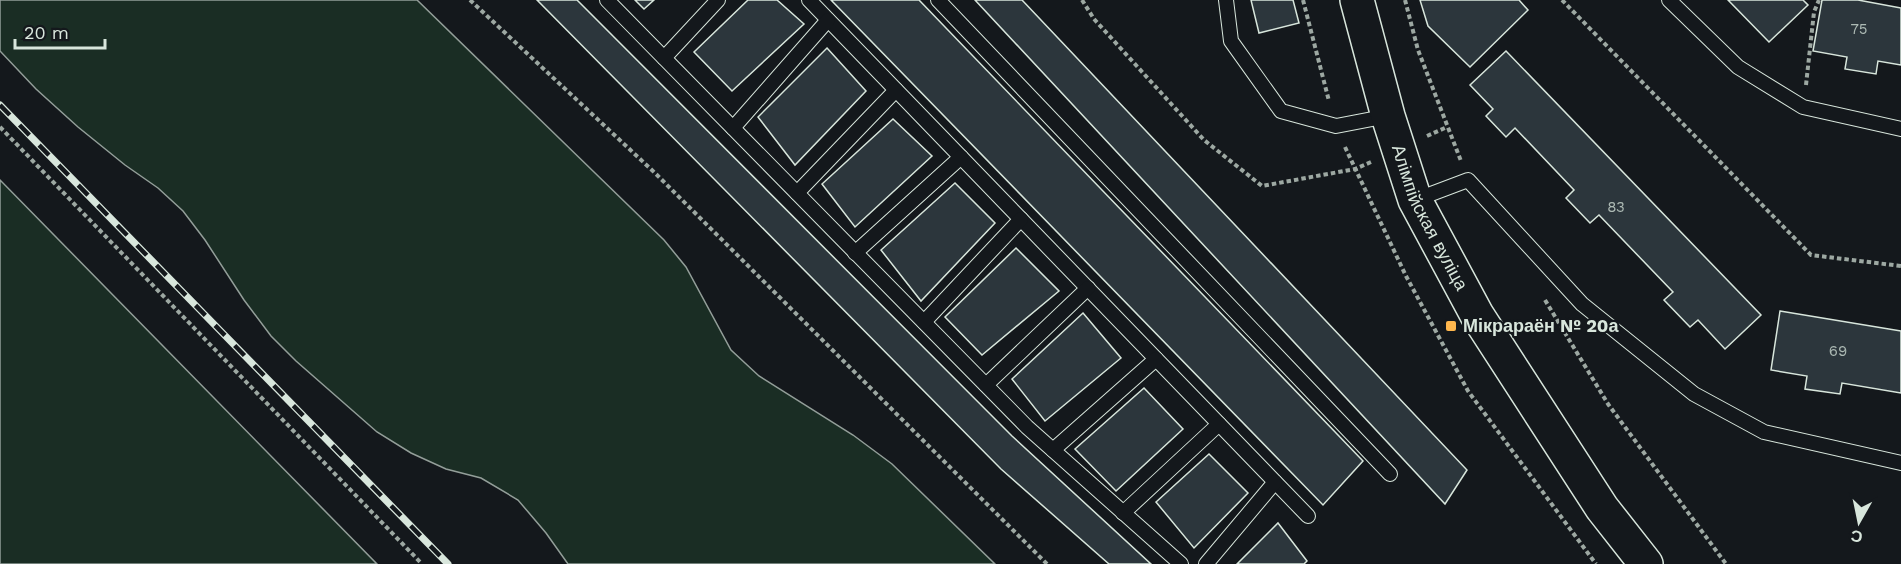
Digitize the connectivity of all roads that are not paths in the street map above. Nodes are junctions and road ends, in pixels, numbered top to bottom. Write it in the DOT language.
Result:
graph roads {
  1 [pos="607,0"];
  2 [pos="718,0"];
  3 [pos="809,0"];
  4 [pos="938,0"];
  5 [pos="1226,0"];
  6 [pos="1357,0"];
  7 [pos="1669,0"];
  8 [pos="828,20"];
  9 [pos="664,58"];
  10 [pos="896,90"];
  11 [pos="1388,116"];
  12 [pos="733,128"];
  13 [pos="1901,129"];
  14 [pos="961,157"];
  15 [pos="797,193"];
  16 [pos="1415,200"];
  17 [pos="1021,219"];
  18 [pos="855,253"];
  19 [pos="1088,288"];
  20 [pos="924,322"];
  21 [pos="1156,359"];
  22 [pos="986,385"];
  23 [pos="1219,424"];
  24 [pos="1053,450"];
  25 [pos="1901,463"];
  26 [pos="1390,474"];
  27 [pos="1275,482"];
  28 [pos="1123,513"];
  29 [pos="1308,516"];
  30 [pos="1181,564"];
  31 [pos="1206,564"];
  32 [pos="1646,564"];
  1 -- 9 [label="lane"];
  2 -- 9 [label="lane"];
  3 -- 8 [label="lane"];
  4 -- 26 [label="lane"];
  5 -- 11 [label="lane"];
  6 -- 11 [label="street, Алімпійская вуліца"];
  7 -- 13 [label="lane"];
  8 -- 10 [label="lane"];
  8 -- 12 [label="lane"];
  9 -- 12 [label="lane"];
  10 -- 14 [label="lane"];
  10 -- 15 [label="lane"];
  11 -- 16 [label="street, Алімпійская вуліца"];
  12 -- 15 [label="lane"];
  14 -- 17 [label="lane"];
  14 -- 18 [label="lane"];
  15 -- 18 [label="lane"];
  16 -- 25 [label="lane"];
  16 -- 32 [label="street, Алімпійская вуліца"];
  17 -- 19 [label="lane"];
  17 -- 20 [label="lane"];
  18 -- 20 [label="lane"];
  19 -- 21 [label="lane"];
  19 -- 22 [label="lane"];
  20 -- 22 [label="lane"];
  21 -- 23 [label="lane"];
  21 -- 24 [label="lane"];
  22 -- 24 [label="lane"];
  23 -- 27 [label="lane"];
  23 -- 28 [label="lane"];
  24 -- 28 [label="lane"];
  27 -- 29 [label="lane"];
  27 -- 31 [label="lane"];
  28 -- 30 [label="lane"];
}
